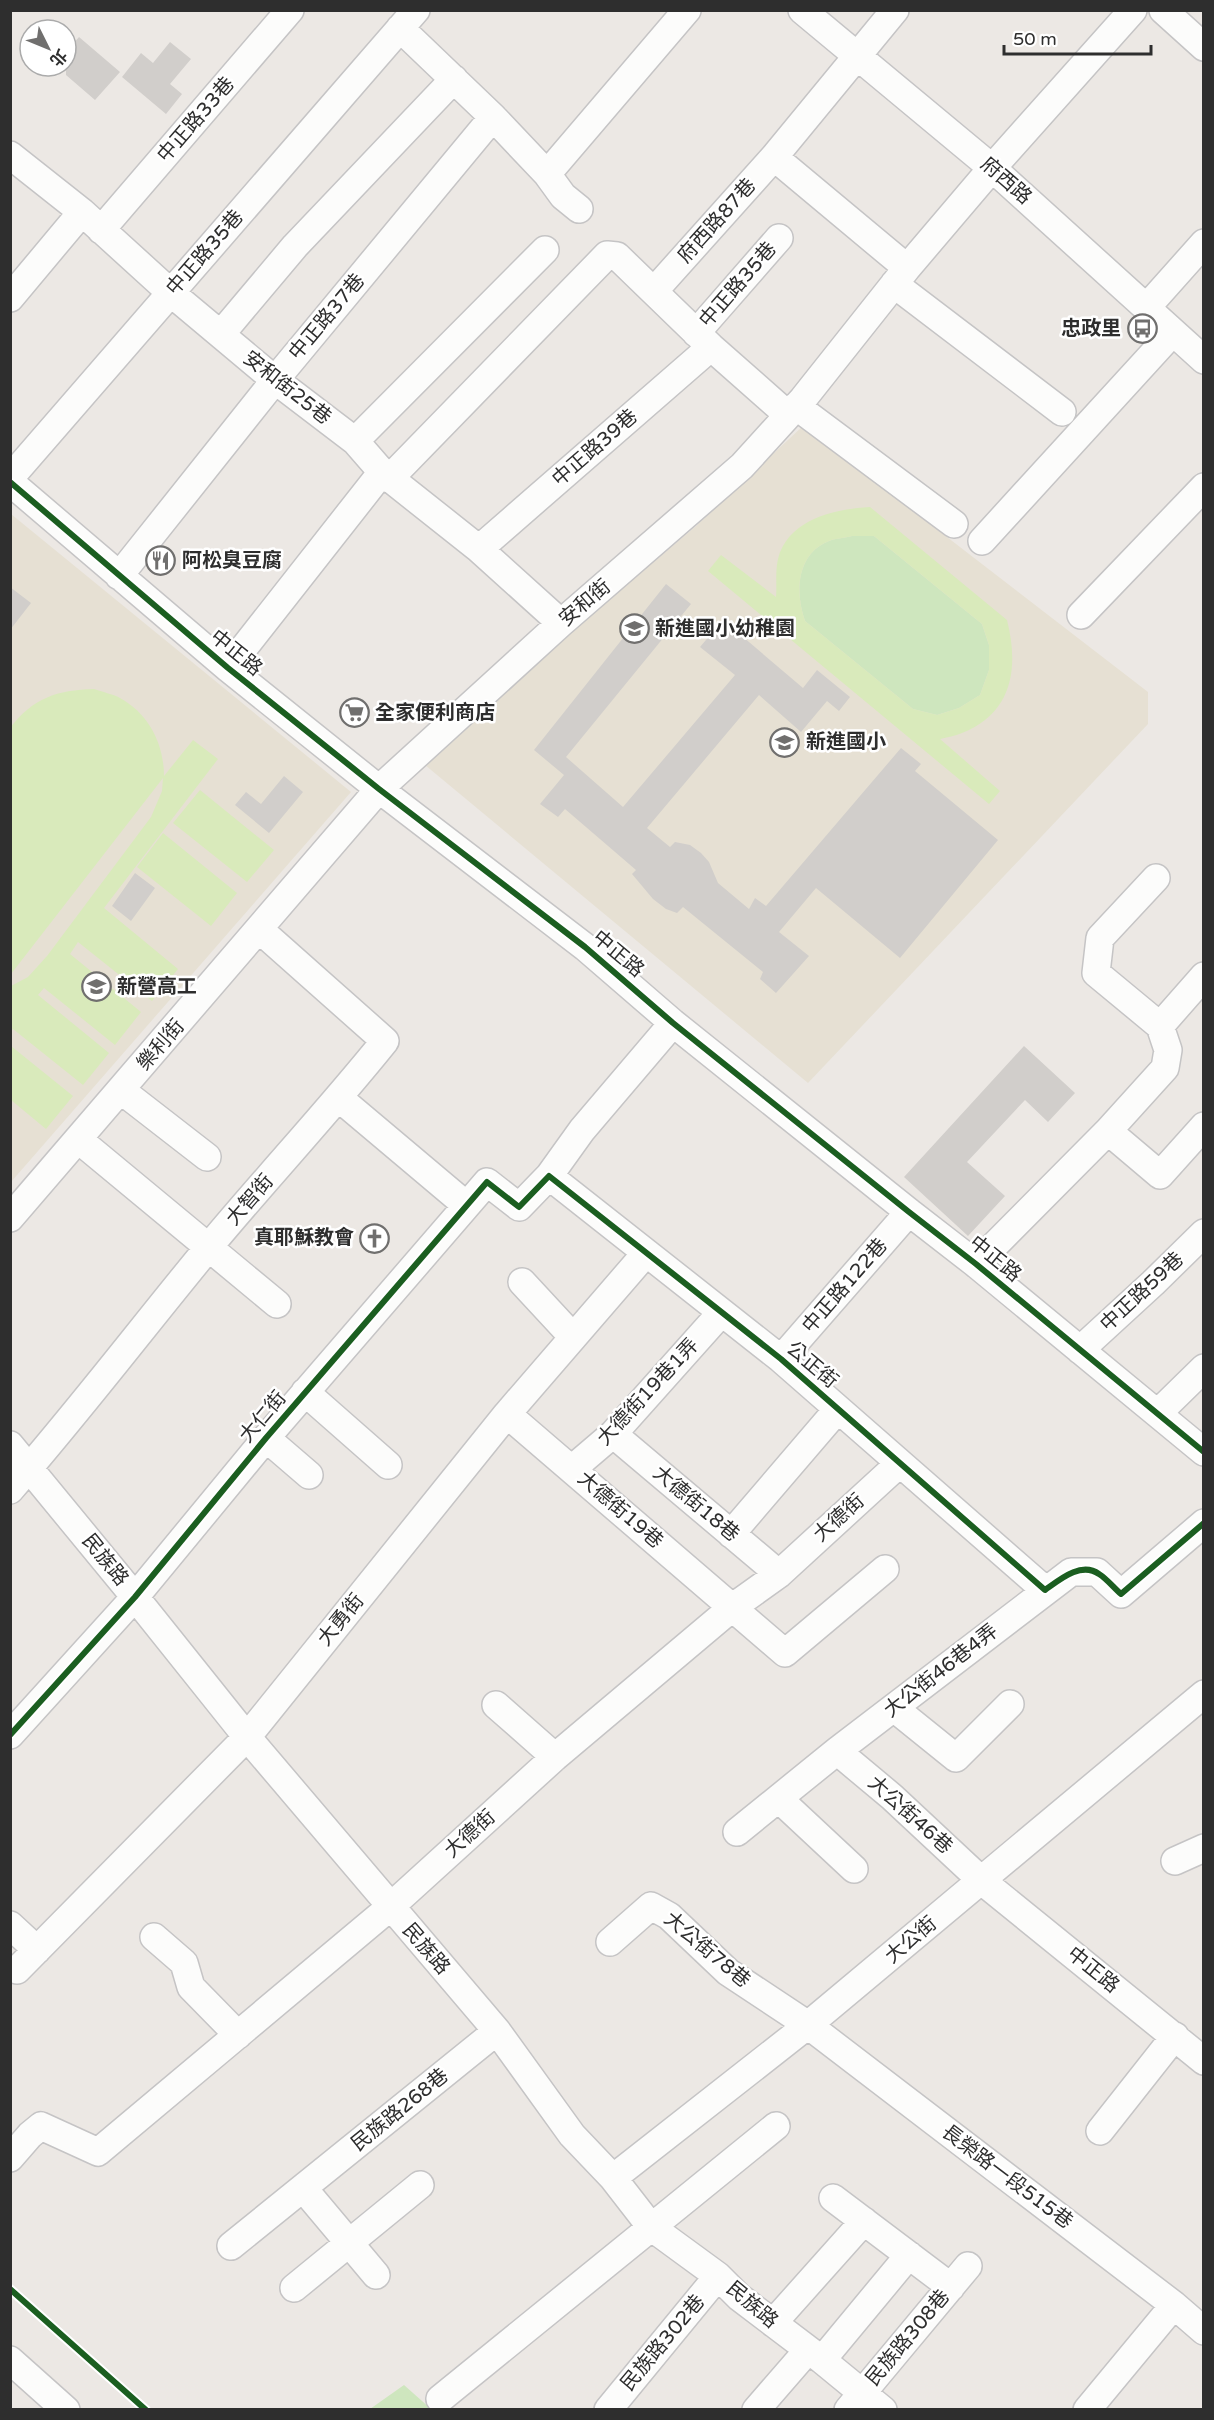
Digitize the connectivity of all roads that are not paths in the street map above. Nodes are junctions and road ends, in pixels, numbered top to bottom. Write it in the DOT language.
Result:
graph roads {
  1 [pos="290,10"];
  2 [pos="687,10"];
  3 [pos="802,10"];
  4 [pos="895,10"];
  5 [pos="1133,10"];
  6 [pos="1163,10"];
  7 [pos="408,19"];
  8 [pos="1203,47"];
  9 [pos="858,56"];
  10 [pos="454,79"];
  11 [pos="493,117"];
  12 [pos="10,155"];
  13 [pos="774,157"];
  14 [pos="992,168"];
  15 [pos="547,174"];
  16 [pos="579,209"];
  17 [pos="92,221"];
  18 [pos="779,238"];
  19 [pos="1203,243"];
  20 [pos="545,250"];
  21 [pos="901,276"];
  22 [pos="654,291"];
  23 [pos="171,293"];
  24 [pos="10,298"];
  25 [pos="1147,307"];
  26 [pos="1173,332"];
  27 [pos="220,334"];
  28 [pos="703,340"];
  29 [pos="1203,360"];
  30 [pos="274,380"];
  31 [pos="792,410"];
  32 [pos="1062,412"];
  33 [pos="355,441"];
  34 [pos="386,476"];
  35 [pos="10,480"];
  36 [pos="1203,487"];
  37 [pos="954,524"];
  38 [pos="982,541"];
  39 [pos="478,549"];
  40 [pos="119,576"];
  41 [pos="1081,615"];
  42 [pos="561,623"];
  43 [pos="228,668"];
  44 [pos="379,789"];
  45 [pos="1156,878"];
  46 [pos="260,930"];
  47 [pos="1203,976"];
  48 [pos="673,1023"];
  49 [pos="1160,1026"];
  50 [pos="122,1091"];
  51 [pos="339,1098"];
  52 [pos="1203,1125"];
  53 [pos="1108,1131"];
  54 [pos="79,1140"];
  55 [pos="207,1157"];
  56 [pos="549,1176"];
  57 [pos="466,1205"];
  58 [pos="909,1212"];
  59 [pos="10,1218"];
  60 [pos="1203,1233"];
  61 [pos="209,1247"];
  62 [pos="646,1253"];
  63 [pos="976,1264"];
  64 [pos="522,1282"];
  65 [pos="277,1304"];
  66 [pos="721,1313"];
  67 [pos="573,1337"];
  68 [pos="1080,1350"];
  69 [pos="781,1359"];
  70 [pos="1203,1368"];
  71 [pos="305,1392"];
  72 [pos="838,1409"];
  73 [pos="1158,1413"];
  74 [pos="507,1414"];
  75 [pos="613,1434"];
  76 [pos="266,1438"];
  77 [pos="10,1445"];
  78 [pos="1203,1452"];
  79 [pos="899,1464"];
  80 [pos="388,1465"];
  81 [pos="30,1468"];
  82 [pos="572,1469"];
  83 [pos="309,1475"];
  84 [pos="10,1490"];
  85 [pos="1203,1523"];
  86 [pos="732,1534"];
  87 [pos="885,1569"];
  88 [pos="779,1574"];
  89 [pos="1045,1590"];
  90 [pos="135,1597"];
  91 [pos="733,1607"];
  92 [pos="1203,1694"];
  93 [pos="1010,1704"];
  94 [pos="496,1705"];
  95 [pos="894,1708"];
  96 [pos="10,1735"];
  97 [pos="247,1737"];
  98 [pos="837,1751"];
  99 [pos="555,1757"];
  100 [pos="779,1799"];
  101 [pos="737,1832"];
  102 [pos="1203,1848"];
  103 [pos="1175,1861"];
  104 [pos="854,1869"];
  105 [pos="982,1881"];
  106 [pos="389,1908"];
  107 [pos="10,1925"];
  108 [pos="154,1937"];
  109 [pos="610,1942"];
  110 [pos="37,1950"];
  111 [pos="17,1970"];
  112 [pos="808,2025"];
  113 [pos="497,2031"];
  114 [pos="238,2036"];
  115 [pos="1175,2036"];
  116 [pos="1203,2061"];
  117 [pos="776,2126"];
  118 [pos="1100,2131"];
  119 [pos="10,2158"];
  120 [pos="613,2178"];
  121 [pos="420,2185"];
  122 [pos="303,2188"];
  123 [pos="833,2198"];
  124 [pos="864,2221"];
  125 [pos="651,2227"];
  126 [pos="350,2244"];
  127 [pos="231,2246"];
  128 [pos="909,2255"];
  129 [pos="968,2266"];
  130 [pos="376,2275"];
  131 [pos="718,2276"];
  132 [pos="951,2287"];
  133 [pos="294,2288"];
  134 [pos="1174,2305"];
  135 [pos="773,2323"];
  136 [pos="1203,2331"];
  137 [pos="815,2355"];
  138 [pos="10,2360"];
  139 [pos="440,2399"];
  140 [pos="854,2401"];
  141 [pos="66,2409"];
  142 [pos="608,2409"];
  143 [pos="756,2409"];
  144 [pos="883,2409"];
  145 [pos="1087,2409"];
  1 -- 17 [label="street, 中正路33巷"];
  2 -- 15 [label="street"];
  3 -- 9 [label="street, 府西路"];
  4 -- 9 [label="street, 府西路87巷"];
  5 -- 14 [label="street, 安和街"];
  6 -- 8 [label="street"];
  7 -- 10 [label="street, 中正路35巷"];
  7 -- 23 [label="street, 中正路35巷"];
  9 -- 13 [label="street, 府西路87巷"];
  9 -- 14 [label="street, 府西路"];
  10 -- 11 [label="street, 中正路35巷"];
  10 -- 27 [label="street"];
  11 -- 15 [label="street, 中正路35巷"];
  11 -- 30 [label="street, 中正路37巷"];
  12 -- 17 [label="street, 安和街25巷"];
  13 -- 21 [label="street"];
  13 -- 22 [label="street, 府西路87巷"];
  14 -- 21 [label="street, 安和街"];
  14 -- 25 [label="street, 府西路"];
  15 -- 16 [label="street, 中正路35巷"];
  17 -- 23 [label="street, 安和街25巷"];
  17 -- 24 [label="street, 中正路33巷"];
  18 -- 28 [label="street, 中正路35巷"];
  19 -- 25 [label="street"];
  20 -- 33 [label="street"];
  21 -- 31 [label="street, 安和街"];
  21 -- 32 [label="street"];
  22 -- 28 [label="street"];
  22 -- 34 [label="street"];
  23 -- 27 [label="street, 安和街25巷"];
  23 -- 35 [label="street, 中正路35巷"];
  25 -- 26 [label="street, 府西路"];
  26 -- 29 [label="street, 府西路"];
  26 -- 38 [label="street"];
  27 -- 30 [label="street, 安和街25巷"];
  28 -- 31 [label="street"];
  28 -- 39 [label="street, 中正路39巷"];
  30 -- 33 [label="street, 安和街25巷"];
  30 -- 40 [label="street, 中正路37巷"];
  31 -- 37 [label="street"];
  31 -- 42 [label="street, 安和街"];
  33 -- 34 [label="street, 安和街25巷"];
  34 -- 39 [label="street, 安和街25巷"];
  34 -- 43 [label="street"];
  35 -- 40 [label="street, 中正路"];
  36 -- 41 [label="street"];
  39 -- 42 [label="street, 安和街25巷"];
  40 -- 43 [label="street, 中正路"];
  42 -- 44 [label="street, 安和街"];
  43 -- 44 [label="street, 中正路"];
  44 -- 46 [label="street, 樂利街"];
  44 -- 48 [label="street, 中正路"];
  45 -- 49 [label="street"];
  46 -- 50 [label="street, 樂利街"];
  46 -- 51 [label="street, 大智街"];
  47 -- 49 [label="street"];
  48 -- 56 [label="street"];
  48 -- 58 [label="street, 中正路"];
  49 -- 53 [label="street"];
  50 -- 54 [label="street, 樂利街"];
  50 -- 55 [label="street"];
  51 -- 57 [label="street"];
  51 -- 61 [label="street, 大智街"];
  52 -- 53 [label="street"];
  53 -- 63 [label="street"];
  54 -- 59 [label="street, 樂利街"];
  54 -- 61 [label="street"];
  56 -- 57 [label="street, 大仁街"];
  56 -- 62 [label="street, 公正街"];
  57 -- 71 [label="street, 大仁街"];
  58 -- 63 [label="street, 中正路"];
  58 -- 69 [label="street, 中正路122巷"];
  60 -- 68 [label="street, 中正路59巷"];
  61 -- 65 [label="street"];
  61 -- 81 [label="street, 大智街"];
  62 -- 66 [label="street, 公正街"];
  62 -- 67 [label="street, 大勇街"];
  63 -- 68 [label="street, 中正路"];
  64 -- 67 [label="street"];
  66 -- 69 [label="street, 公正街"];
  66 -- 75 [label="street, 大德街19巷1弄"];
  67 -- 74 [label="street, 大勇街"];
  68 -- 73 [label="street, 中正路"];
  69 -- 72 [label="street, 公正街"];
  70 -- 73 [label="street"];
  71 -- 76 [label="street, 大仁街"];
  71 -- 80 [label="street"];
  72 -- 79 [label="street, 公正街"];
  72 -- 86 [label="street"];
  73 -- 78 [label="street, 中正路"];
  74 -- 82 [label="street, 大德街19巷"];
  74 -- 97 [label="street, 大勇街"];
  75 -- 82 [label="street, 大德街19巷1弄"];
  75 -- 86 [label="street, 大德街18巷"];
  76 -- 83 [label="street"];
  76 -- 90 [label="street, 大仁街"];
  77 -- 81 [label="street, 民族路"];
  79 -- 88 [label="street, 大德街"];
  79 -- 89 [label="street, 公正街"];
  81 -- 84 [label="street, 大智街"];
  81 -- 90 [label="street, 民族路"];
  82 -- 91 [label="street, 大德街19巷"];
  85 -- 89 [label="street, 大公街46巷4弄"];
  86 -- 88 [label="street, 大德街18巷"];
  87 -- 91 [label="street, 大德街19巷"];
  88 -- 91 [label="street, 大德街"];
  89 -- 95 [label="street, 大公街46巷4弄"];
  90 -- 96 [label="street, 大仁街"];
  90 -- 97 [label="street, 民族路"];
  91 -- 99 [label="street, 大德街"];
  92 -- 105 [label="street, 大公街"];
  93 -- 95 [label="street"];
  94 -- 99 [label="street"];
  95 -- 98 [label="street, 大公街46巷4弄"];
  97 -- 106 [label="street, 民族路"];
  97 -- 110 [label="street, 大勇街"];
  98 -- 100 [label="street, 大公街46巷4弄"];
  98 -- 105 [label="street, 大公街46巷"];
  99 -- 106 [label="street, 大德街"];
  100 -- 101 [label="street, 大公街46巷4弄"];
  100 -- 104 [label="street"];
  102 -- 103 [label="street"];
  105 -- 112 [label="street, 大公街"];
  105 -- 115 [label="street, 中正路"];
  106 -- 113 [label="street, 民族路"];
  106 -- 114 [label="street, 大德街"];
  107 -- 110 [label="street"];
  108 -- 114 [label="street"];
  109 -- 112 [label="street, 大公街78巷"];
  110 -- 111 [label="street, 大勇街"];
  112 -- 120 [label="street, 大公街"];
  112 -- 134 [label="street, 長榮路一段515巷"];
  113 -- 120 [label="street, 民族路"];
  113 -- 122 [label="street, 民族路268巷"];
  114 -- 119 [label="street, 大德街"];
  115 -- 116 [label="street, 中正路"];
  115 -- 118 [label="street"];
  117 -- 125 [label="street"];
  120 -- 125 [label="street, 民族路"];
  121 -- 126 [label="street"];
  122 -- 126 [label="street"];
  122 -- 127 [label="street, 民族路268巷"];
  123 -- 124 [label="street"];
  124 -- 128 [label="street"];
  124 -- 135 [label="street"];
  125 -- 131 [label="street, 民族路"];
  125 -- 139 [label="street"];
  126 -- 130 [label="street"];
  126 -- 133 [label="street"];
  128 -- 132 [label="street"];
  128 -- 137 [label="street"];
  129 -- 132 [label="street, 民族路308巷"];
  131 -- 135 [label="street, 民族路"];
  131 -- 142 [label="street, 民族路302巷"];
  132 -- 140 [label="street, 民族路308巷"];
  134 -- 136 [label="street, 長榮路一段515巷"];
  134 -- 145 [label="street"];
  135 -- 137 [label="street, 民族路"];
  137 -- 140 [label="street, 民族路"];
  137 -- 143 [label="street"];
  138 -- 141 [label="street"];
  140 -- 144 [label="street, 民族路"];
}
